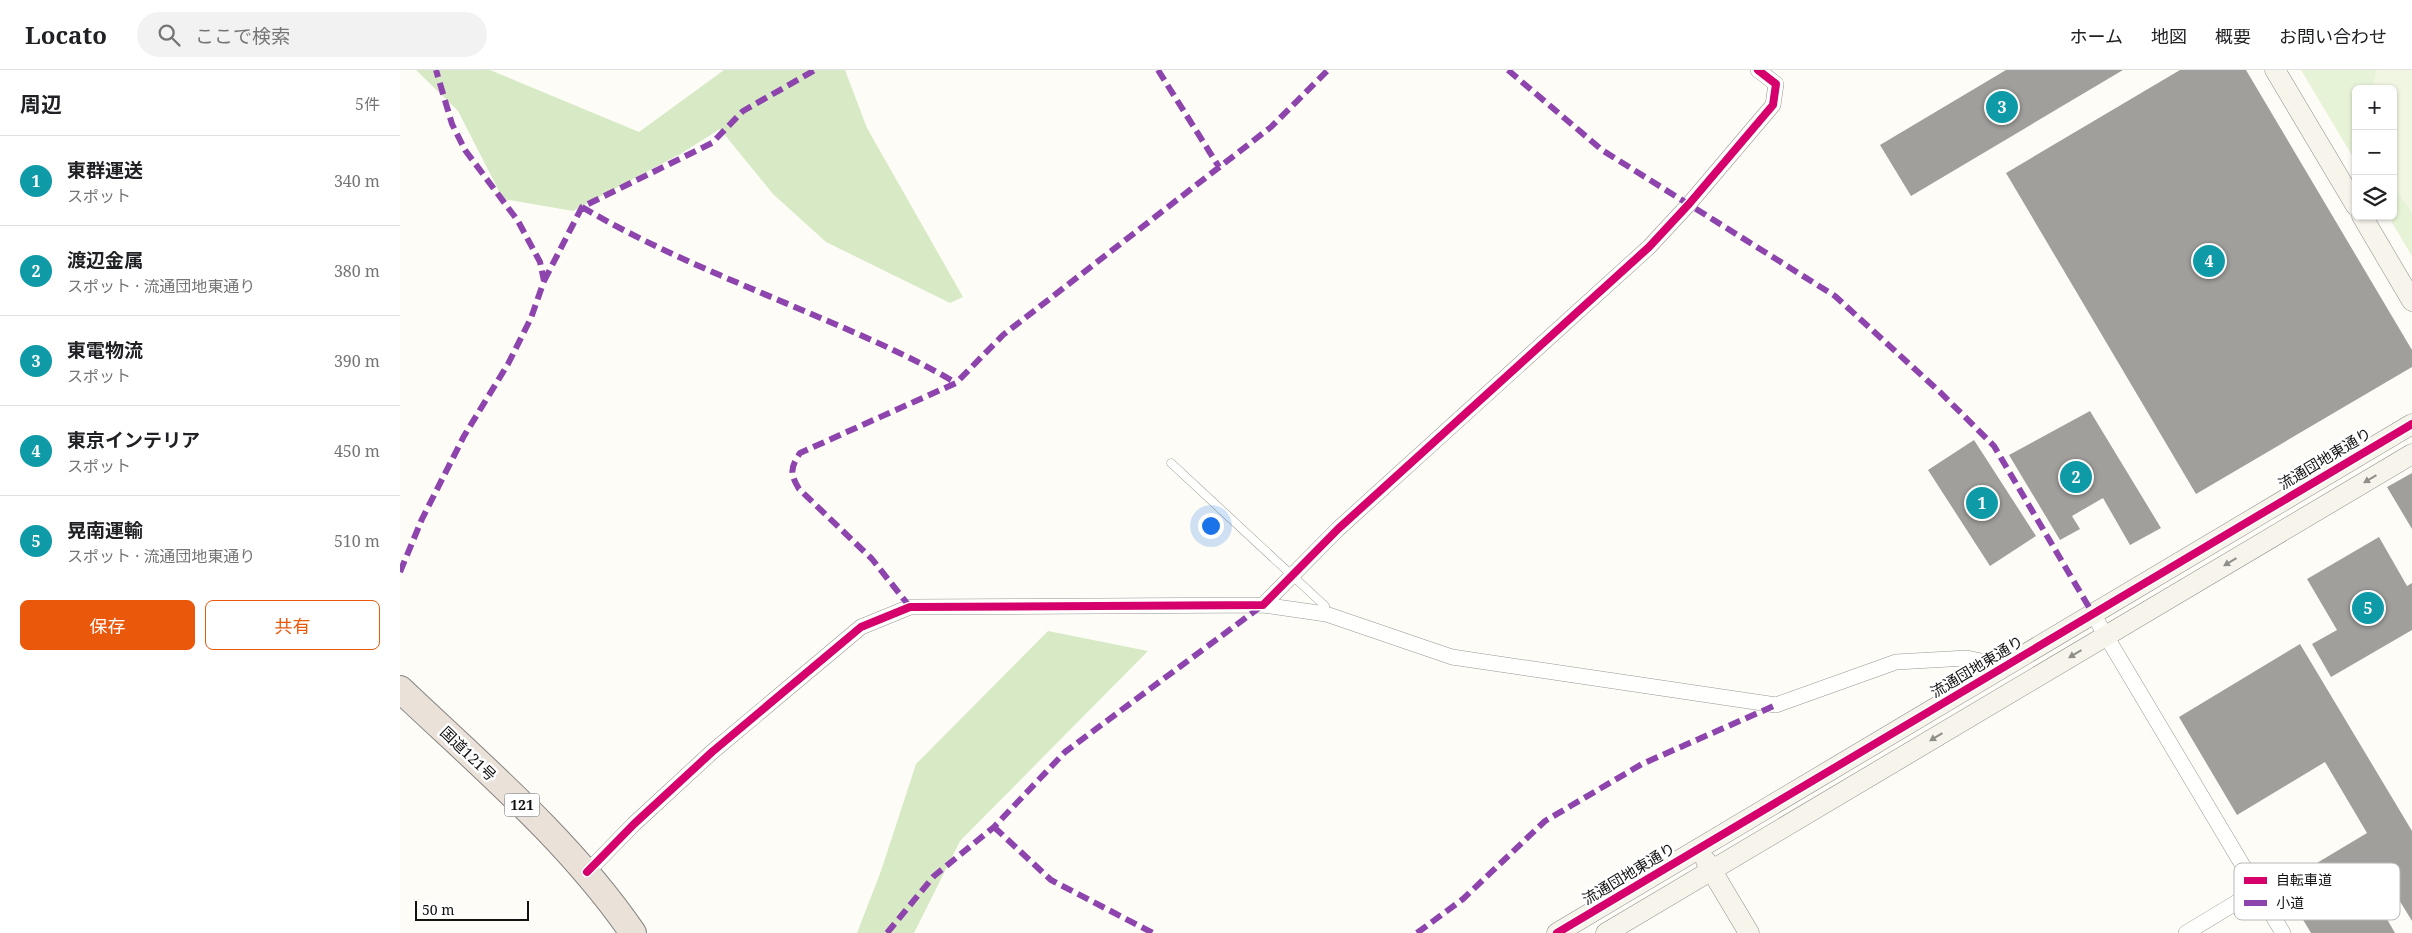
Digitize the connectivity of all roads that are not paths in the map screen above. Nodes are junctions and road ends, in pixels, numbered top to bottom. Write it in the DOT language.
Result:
graph roads {
  1 [pos="1758,70"];
  2 [pos="2275,70"];
  3 [pos="2352,199"];
  4 [pos="2364,220"];
  5 [pos="2412,301"];
  6 [pos="2412,424"];
  7 [pos="2412,454"];
  8 [pos="1171,463"];
  9 [pos="1294,576"];
  10 [pos="1263,605"];
  11 [pos="1326,614"];
  12 [pos="2093,614"];
  13 [pos="2105,636"];
  14 [pos="1997,671"];
  15 [pos="400,689"];
  16 [pos="1699,849"];
  17 [pos="2241,863"];
  18 [pos="1712,871"];
  19 [pos="588,872"];
  20 [pos="2234,904"];
  21 [pos="2275,920"];
  22 [pos="633,933"];
  23 [pos="1557,933"];
  24 [pos="1606,933"];
  25 [pos="1749,933"];
  26 [pos="2186,933"];
  27 [pos="2283,933"];
  1 -- 9 [label="street"];
  2 -- 3 [label="street"];
  4 -- 5 [label="street"];
  6 -- 12 [label="street, 流通団地東通り"];
  7 -- 13 [label="street, one-way"];
  8 -- 9 [label="lane"];
  9 -- 10 [label="street"];
  9 -- 11 [label="lane"];
  10 -- 11 [label="street"];
  10 -- 19 [label="street"];
  11 -- 14 [label="street"];
  12 -- 13 [label="street"];
  12 -- 14 [label="street, 流通団地東通り"];
  13 -- 17 [label="street"];
  13 -- 18 [label="street, one-way"];
  14 -- 16 [label="street, 流通団地東通り"];
  15 -- 19 [label="highway, 国道121号 / 121"];
  16 -- 18 [label="street"];
  16 -- 23 [label="street, 流通団地東通り"];
  18 -- 24 [label="street"];
  18 -- 25 [label="street"];
  19 -- 22 [label="highway, 国道121号 / 121"];
  20 -- 26 [label="street"];
  21 -- 27 [label="street"];
}
